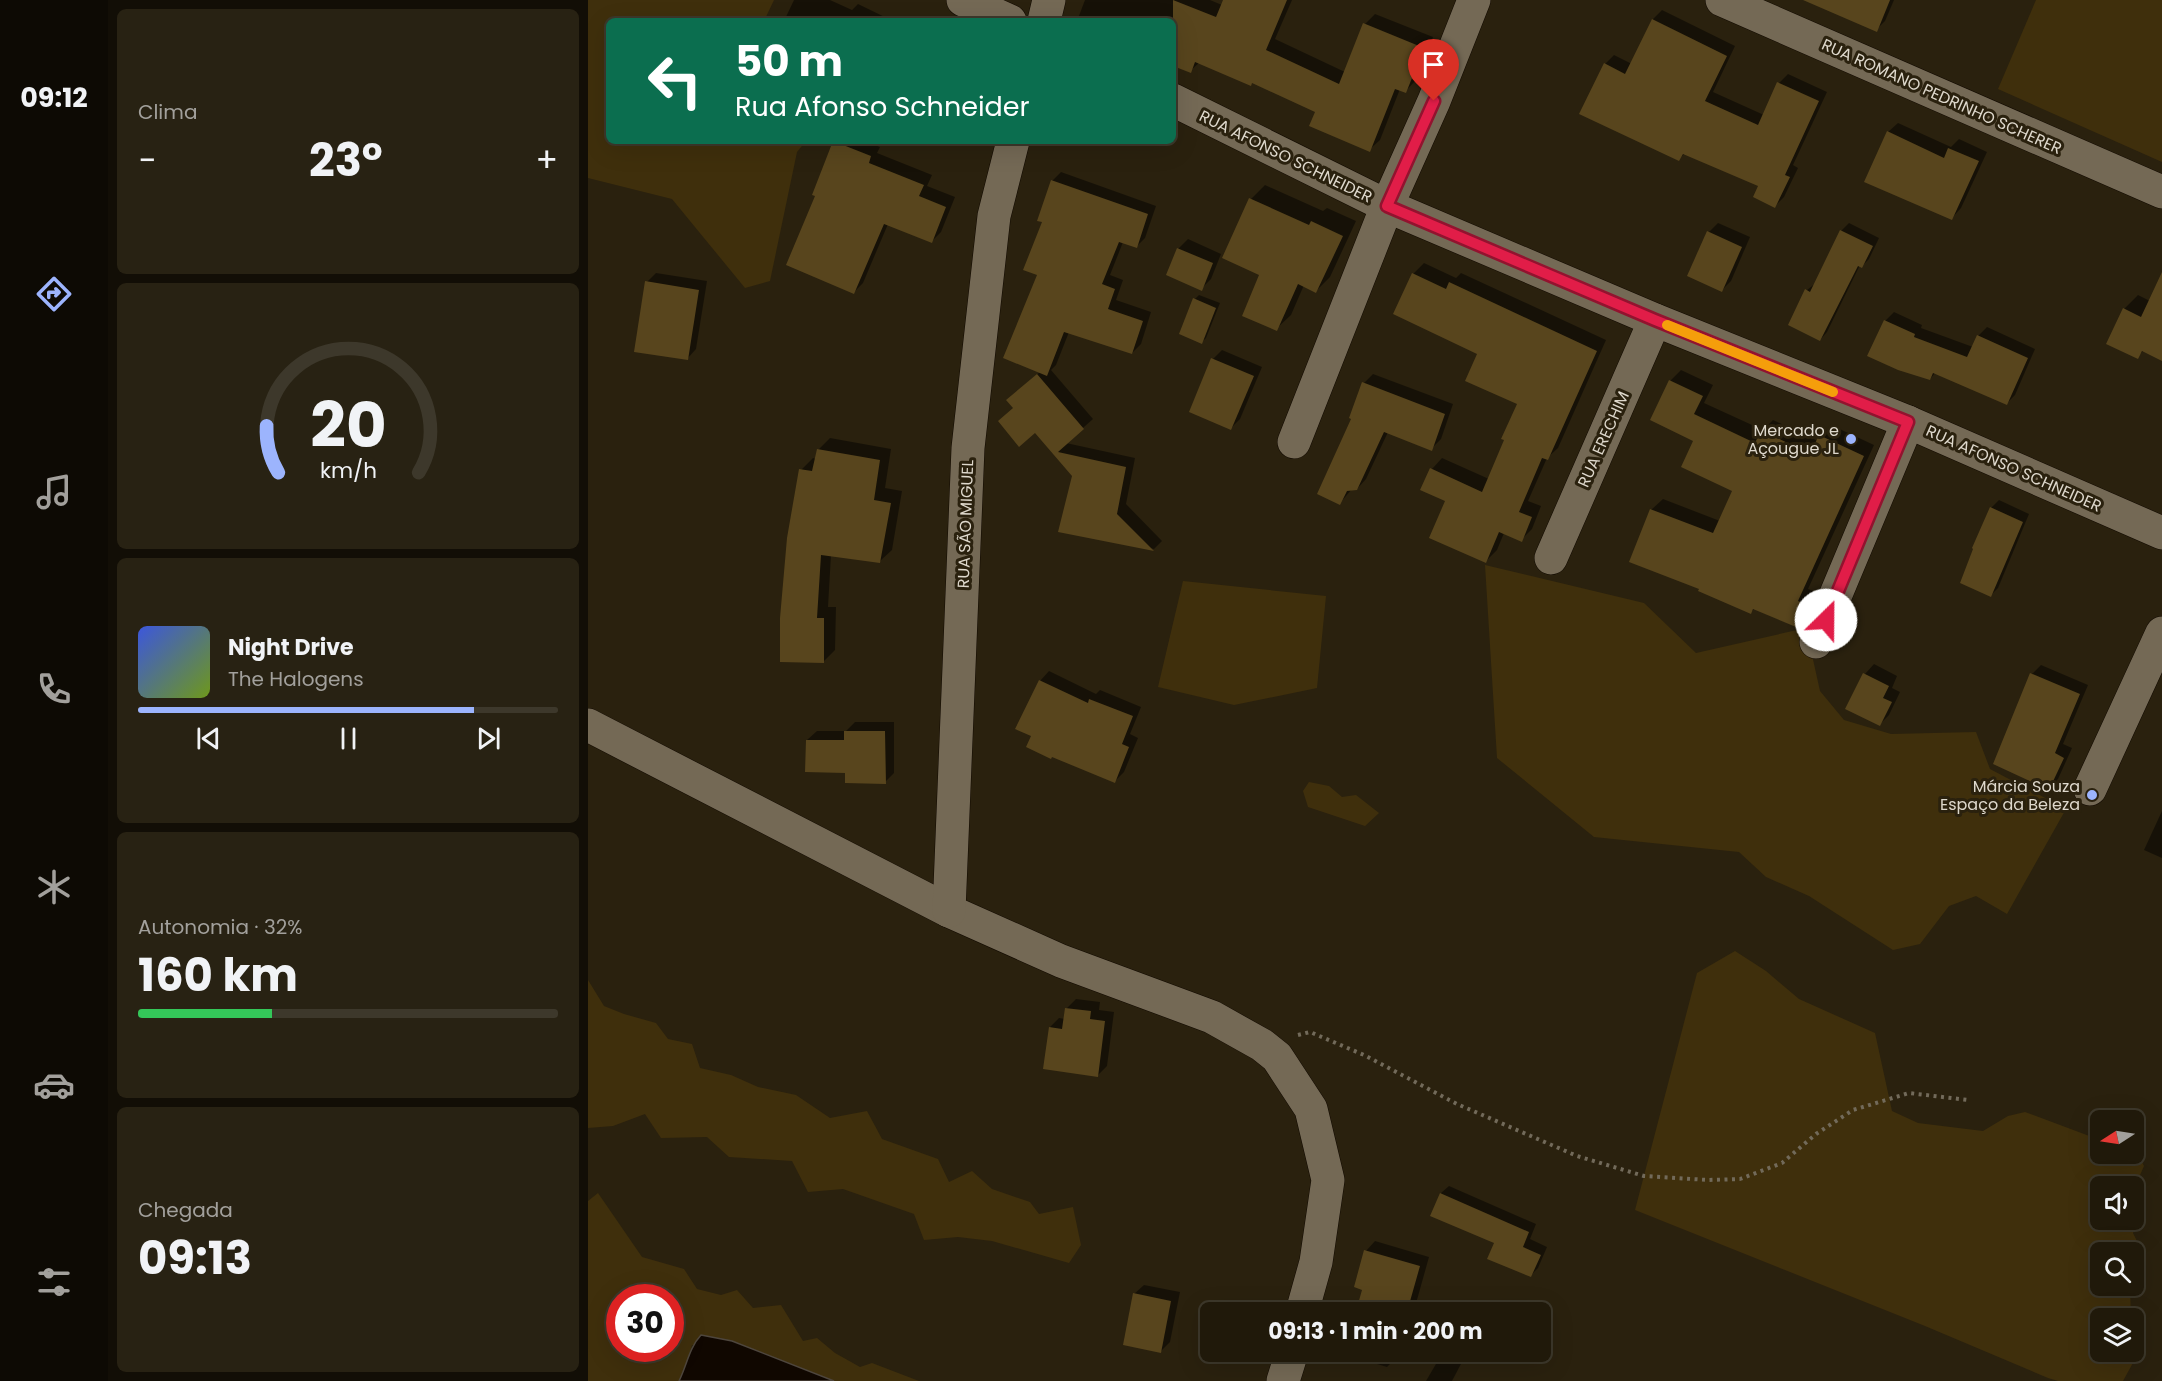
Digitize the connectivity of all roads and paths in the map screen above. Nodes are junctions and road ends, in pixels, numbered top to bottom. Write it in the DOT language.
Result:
graph roads {
  1 [pos="963,0"];
  2 [pos="1049,0"];
  3 [pos="1474,0"];
  4 [pos="1722,0"];
  5 [pos="1003,18"];
  6 [pos="1045,18"];
  7 [pos="1176,101"];
  8 [pos="1012,144"];
  9 [pos="2162,192"];
  10 [pos="1387,206"];
  11 [pos="1655,320"];
  12 [pos="1908,422"];
  13 [pos="1294,442"];
  14 [pos="2162,533"];
  15 [pos="1551,558"];
  16 [pos="2162,633"];
  17 [pos="1816,642"];
  18 [pos="588,725"];
  19 [pos="2090,789"];
  20 [pos="949,911"];
  21 [pos="1262,1045"];
  22 [pos="1968,1100"];
  23 [pos="1305,1302"];
  24 [pos="1289,1362"];
  25 [pos="1283,1381"];
  1 -- 5 [label="street"];
  2 -- 6 [label="street"];
  3 -- 10 [label="street"];
  4 -- 9 [label="street, RUA ROMANO PEDRINHO SCHERER"];
  7 -- 10 [label="street, RUA AFONSO SCHNEIDER"];
  8 -- 20 [label="street, RUA SÃO MIGUEL"];
  10 -- 11 [label="street, RUA AFONSO SCHNEIDER"];
  10 -- 13 [label="street"];
  11 -- 12 [label="street, RUA AFONSO SCHNEIDER"];
  11 -- 15 [label="street, RUA ERECHIM"];
  12 -- 14 [label="street, RUA AFONSO SCHNEIDER"];
  12 -- 17 [label="street"];
  16 -- 19 [label="street"];
  18 -- 20 [label="street"];
  20 -- 21 [label="street"];
  21 -- 22 [label="path"];
  21 -- 23 [label="street"];
  24 -- 25 [label="street"];
}
